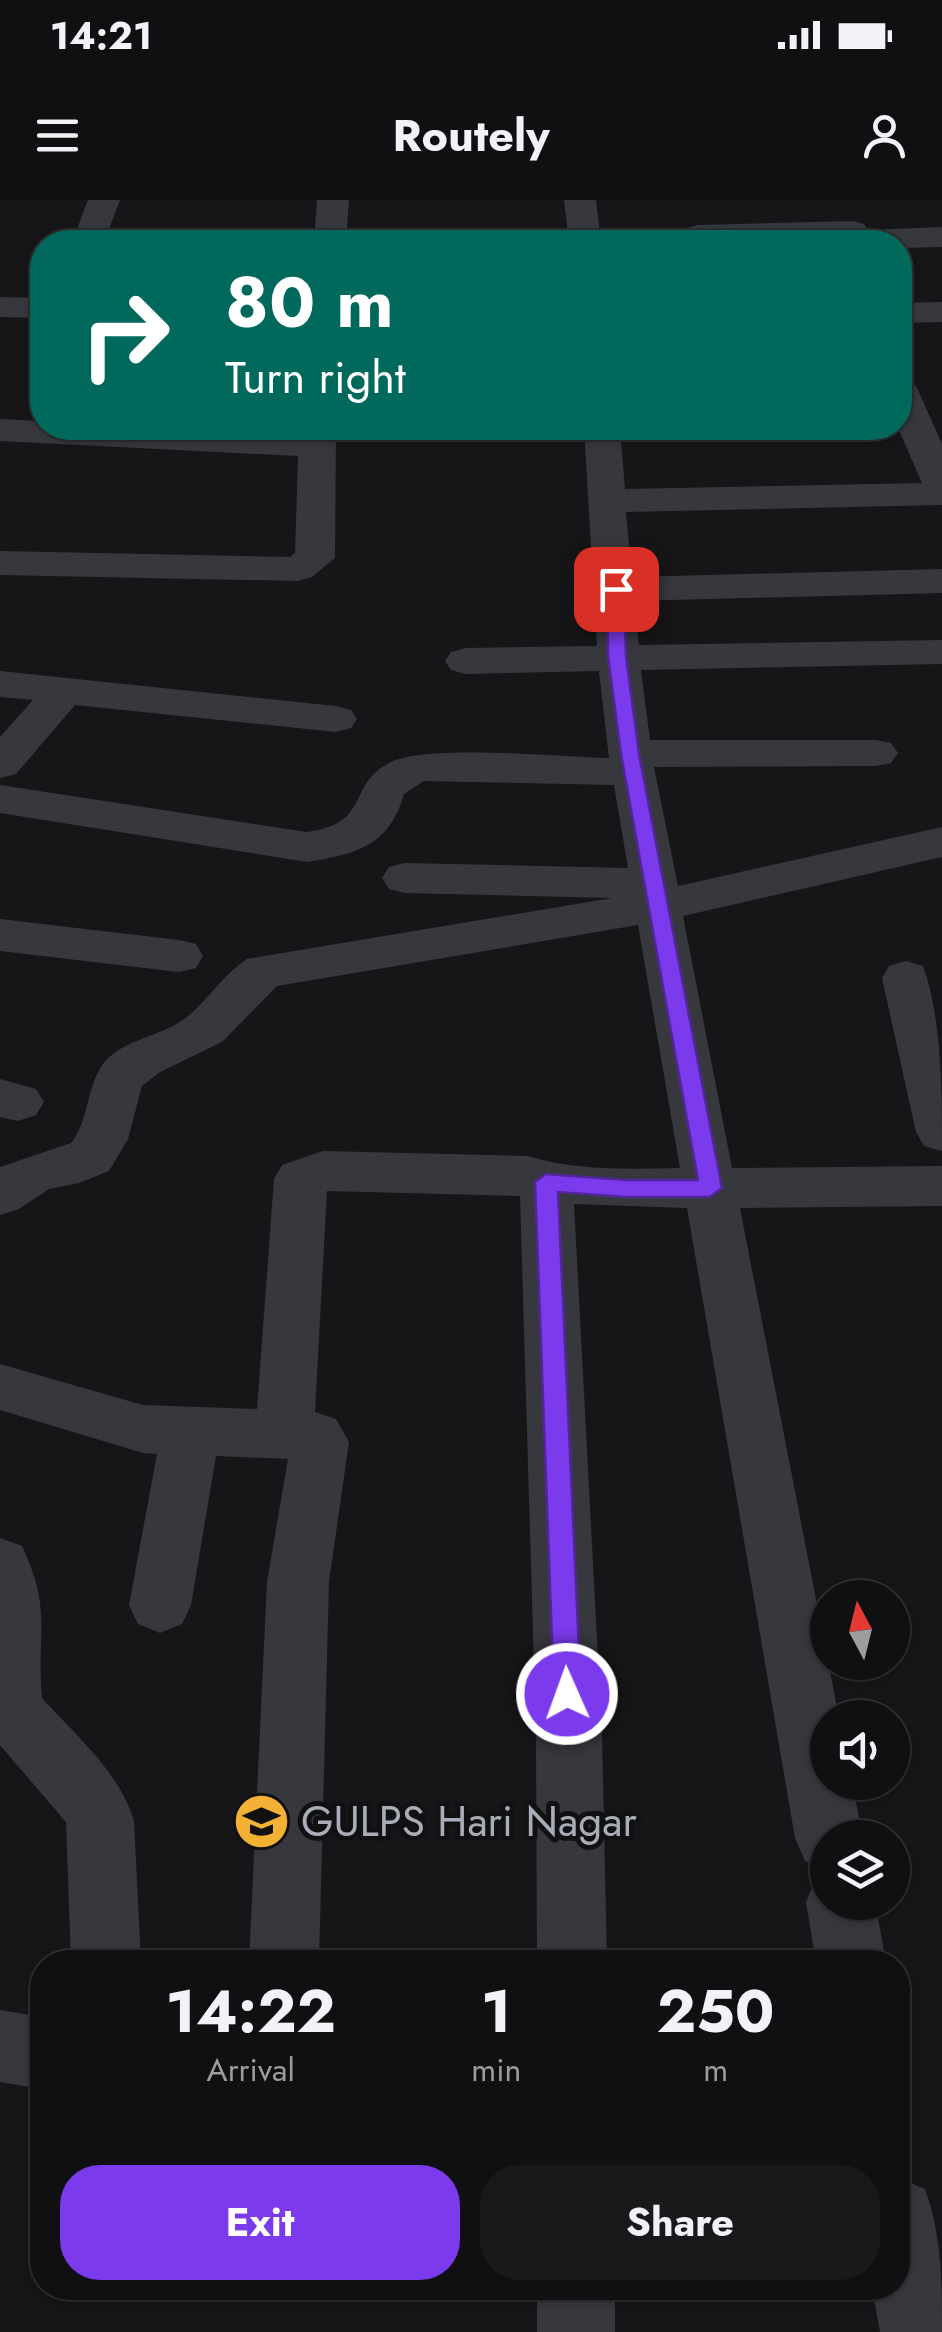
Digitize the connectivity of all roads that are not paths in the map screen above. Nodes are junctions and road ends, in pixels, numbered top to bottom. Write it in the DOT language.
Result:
graph roads {
  1 [pos="104,200"];
  2 [pos="332,200"];
  3 [pos="580,200"];
  4 [pos="852,228"];
  5 [pos="93,230"];
  6 [pos="331,230"];
  7 [pos="584,230"];
  8 [pos="808,230"];
  9 [pos="912,233"];
  10 [pos="942,236"];
  11 [pos="0,307"];
  12 [pos="30,308"];
  13 [pos="942,312"];
  14 [pos="912,313"];
  15 [pos="942,392"];
  16 [pos="912,396"];
  17 [pos="912,421"];
  18 [pos="0,430"];
  19 [pos="30,431"];
  20 [pos="317,440"];
  21 [pos="603,440"];
  22 [pos="940,479"];
  23 [pos="606,501"];
  24 [pos="0,563"];
  25 [pos="942,580"];
  26 [pos="616,589"];
  27 [pos="942,652"];
  28 [pos="617,656"];
  29 [pos="466,661"];
  30 [pos="0,684"];
  31 [pos="64,690"];
  32 [pos="336,719"];
  33 [pos="876,753"];
  34 [pos="632,763"];
  35 [pos="0,764"];
  36 [pos="0,799"];
  37 [pos="942,842"];
  38 [pos="405,878"];
  39 [pos="658,896"];
  40 [pos="0,935"];
  41 [pos="178,956"];
  42 [pos="906,978"];
  43 [pos="942,1132"];
  44 [pos="546,1182"];
  45 [pos="942,1186"];
  46 [pos="710,1188"];
  47 [pos="0,1195"];
  48 [pos="0,1387"];
  49 [pos="191,1430"];
  50 [pos="285,1434"];
  51 [pos="0,1565"];
  52 [pos="160,1605"];
  53 [pos="826,1820"];
  54 [pos="844,1920"];
  55 [pos="105,1950"];
  56 [pos="284,1950"];
  57 [pos="572,1950"];
  58 [pos="850,1950"];
  59 [pos="0,2046"];
  60 [pos="30,2051"];
  61 [pos="910,2282"];
  62 [pos="576,2300"];
  63 [pos="576,2332"];
  64 [pos="919,2332"];
  1 -- 5 [label="street"];
  2 -- 6 [label="street"];
  3 -- 7 [label="street"];
  4 -- 8 [label="street"];
  9 -- 10 [label="street"];
  11 -- 12 [label="street"];
  13 -- 14 [label="street"];
  15 -- 16 [label="street"];
  17 -- 22 [label="street"];
  18 -- 19 [label="street"];
  20 -- 24 [label="street"];
  21 -- 23 [label="street"];
  22 -- 23 [label="street"];
  23 -- 26 [label="street"];
  25 -- 26 [label="street"];
  26 -- 28 [label="street"];
  27 -- 28 [label="street"];
  28 -- 29 [label="street"];
  28 -- 34 [label="street"];
  30 -- 31 [label="street"];
  31 -- 32 [label="street"];
  31 -- 35 [label="street"];
  33 -- 34 [label="street"];
  34 -- 36 [label="street"];
  34 -- 39 [label="street"];
  37 -- 39 [label="street"];
  38 -- 39 [label="street"];
  39 -- 46 [label="street"];
  39 -- 47 [label="street"];
  40 -- 41 [label="street"];
  42 -- 43 [label="street"];
  44 -- 46 [label="street"];
  44 -- 50 [label="street"];
  44 -- 57 [label="street"];
  45 -- 46 [label="street"];
  46 -- 53 [label="street"];
  48 -- 49 [label="street"];
  49 -- 50 [label="street"];
  49 -- 52 [label="street"];
  50 -- 56 [label="street"];
  51 -- 55 [label="street"];
  54 -- 58 [label="street"];
  59 -- 60 [label="street"];
  61 -- 64 [label="street"];
  62 -- 63 [label="street"];
}
